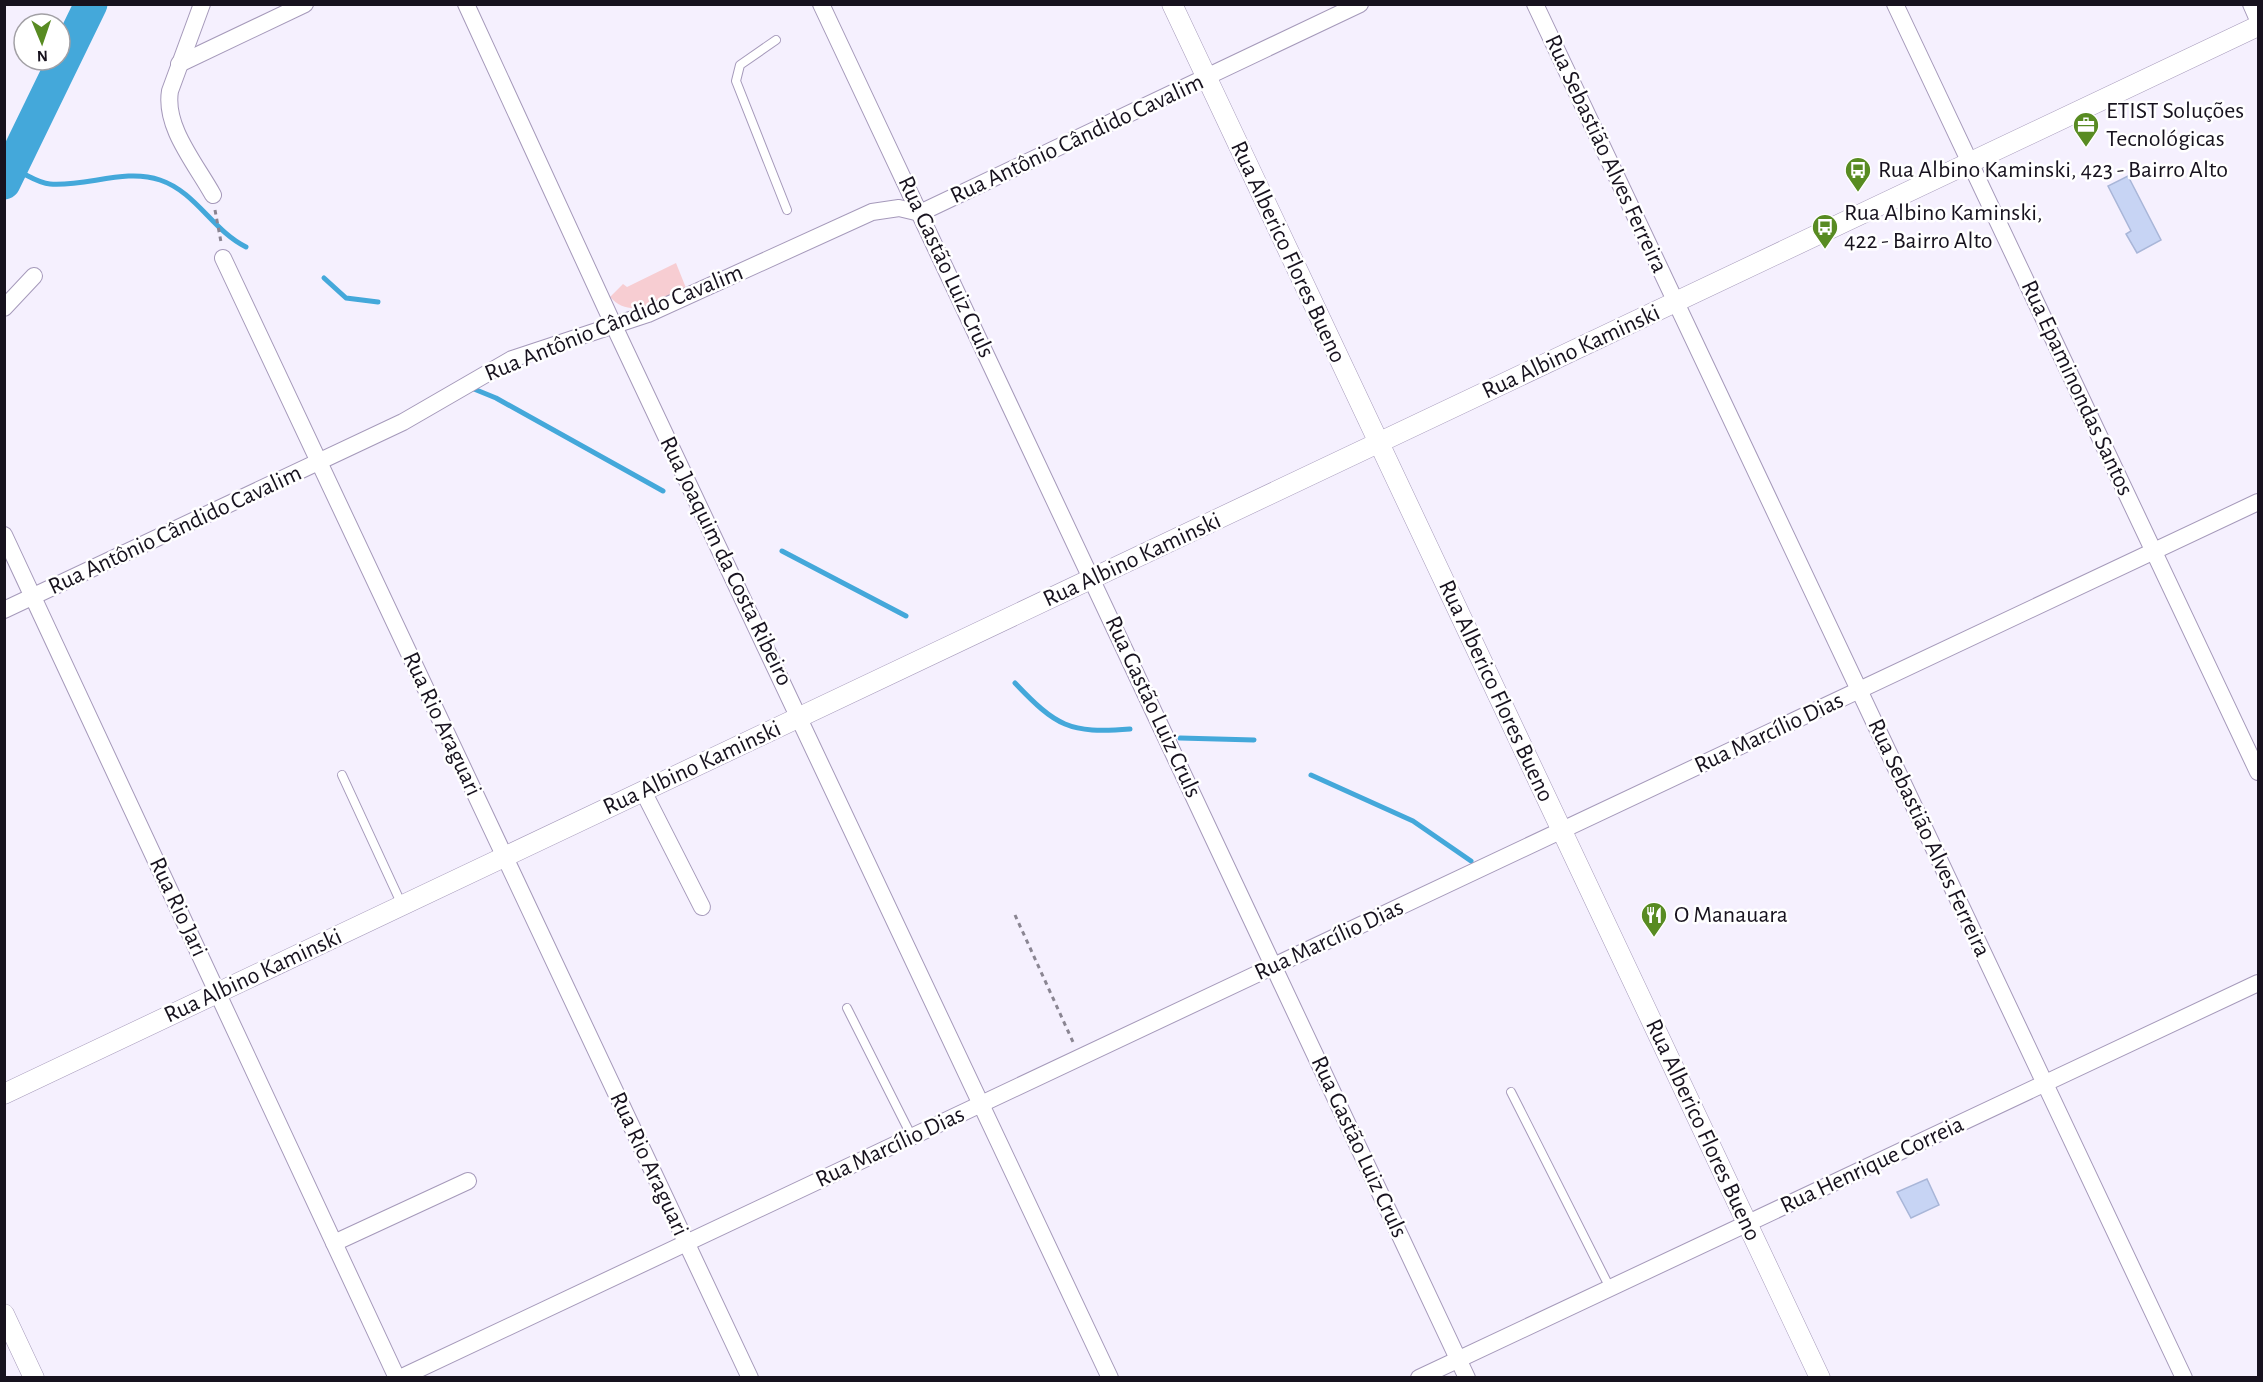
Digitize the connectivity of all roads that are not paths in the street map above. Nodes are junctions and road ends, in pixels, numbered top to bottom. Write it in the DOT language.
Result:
graph roads {
  1 [pos="202,4"];
  2 [pos="305,4"];
  3 [pos="466,4"];
  4 [pos="1172,4"];
  5 [pos="1360,4"];
  6 [pos="1535,4"];
  7 [pos="1895,4"];
  8 [pos="2251,4"];
  9 [pos="822,5"];
  10 [pos="2259,20"];
  11 [pos="2259,26"];
  12 [pos="776,40"];
  13 [pos="179,64"];
  14 [pos="1206,78"];
  15 [pos="1970,162"];
  16 [pos="213,195"];
  17 [pos="786,210"];
  18 [pos="920,213"];
  19 [pos="223,258"];
  20 [pos="34,276"];
  21 [pos="1676,302"];
  22 [pos="4,308"];
  23 [pos="614,326"];
  24 [pos="1378,443"];
  25 [pos="319,462"];
  26 [pos="2259,502"];
  27 [pos="4,535"];
  28 [pos="2154,552"];
  29 [pos="1092,579"];
  30 [pos="33,596"];
  31 [pos="4,610"];
  32 [pos="1859,691"];
  33 [pos="800,717"];
  34 [pos="2259,772"];
  35 [pos="342,775"];
  36 [pos="643,791"];
  37 [pos="1562,831"];
  38 [pos="505,857"];
  39 [pos="402,905"];
  40 [pos="702,907"];
  41 [pos="1274,966"];
  42 [pos="2259,983"];
  43 [pos="218,993"];
  44 [pos="847,1008"];
  45 [pos="2045,1084"];
  46 [pos="1511,1092"];
  47 [pos="4,1094"];
  48 [pos="981,1104"];
  49 [pos="912,1137"];
  50 [pos="468,1181"];
  51 [pos="1747,1224"];
  52 [pos="334,1243"];
  53 [pos="686,1243"];
  54 [pos="1610,1288"];
  55 [pos="4,1314"];
  56 [pos="1459,1359"];
  57 [pos="34,1377"];
  58 [pos="399,1377"];
  59 [pos="750,1377"];
  60 [pos="1110,1377"];
  61 [pos="1419,1377"];
  62 [pos="1467,1377"];
  63 [pos="1820,1377"];
  64 [pos="2184,1377"];
  1 -- 13 [label="street"];
  2 -- 13 [label="street"];
  3 -- 23 [label="street, Rua Joaquim da Costa Ribeiro"];
  4 -- 14 [label="street, Rua Alberico Flores Bueno"];
  5 -- 14 [label="street, Rua Antônio Cândido Cavalim"];
  6 -- 21 [label="street, Rua Sebastião Alves Ferreira"];
  7 -- 15 [label="street, Rua Epaminondas Santos"];
  8 -- 10 [label="street"];
  9 -- 18 [label="street, Rua Gastão Luiz Cruls"];
  11 -- 15 [label="street, Rua Albino Kaminski"];
  12 -- 17 [label="lane"];
  13 -- 16 [label="street"];
  14 -- 18 [label="street, Rua Antônio Cândido Cavalim"];
  14 -- 24 [label="street, Rua Alberico Flores Bueno"];
  15 -- 21 [label="street, Rua Albino Kaminski"];
  15 -- 28 [label="street, Rua Epaminondas Santos"];
  18 -- 23 [label="street, Rua Antônio Cândido Cavalim"];
  18 -- 29 [label="street, Rua Gastão Luiz Cruls"];
  19 -- 25 [label="street, Rua Rio Araguari"];
  20 -- 22 [label="street"];
  21 -- 24 [label="street, Rua Albino Kaminski"];
  21 -- 32 [label="street, Rua Sebastião Alves Ferreira"];
  23 -- 25 [label="street, Rua Antônio Cândido Cavalim"];
  23 -- 33 [label="street, Rua Joaquim da Costa Ribeiro"];
  24 -- 29 [label="street, Rua Albino Kaminski"];
  24 -- 37 [label="street, Rua Alberico Flores Bueno"];
  25 -- 30 [label="street, Rua Antônio Cândido Cavalim"];
  25 -- 38 [label="street, Rua Rio Araguari"];
  26 -- 28 [label="street, Rua Marcílio Dias"];
  27 -- 30 [label="street, Rua Rio Jari"];
  28 -- 32 [label="street, Rua Marcílio Dias"];
  28 -- 34 [label="street, Rua Epaminondas Santos"];
  29 -- 33 [label="street, Rua Albino Kaminski"];
  29 -- 41 [label="street, Rua Gastão Luiz Cruls"];
  30 -- 31 [label="street, Rua Antônio Cândido Cavalim"];
  30 -- 43 [label="street, Rua Rio Jari"];
  32 -- 37 [label="street, Rua Marcílio Dias"];
  32 -- 45 [label="street, Rua Sebastião Alves Ferreira"];
  33 -- 36 [label="street, Rua Albino Kaminski"];
  33 -- 48 [label="street, Rua Joaquim da Costa Ribeiro"];
  35 -- 39 [label="lane"];
  36 -- 38 [label="street, Rua Albino Kaminski"];
  36 -- 40 [label="street"];
  37 -- 41 [label="street, Rua Marcílio Dias"];
  37 -- 51 [label="street, Rua Alberico Flores Bueno"];
  38 -- 39 [label="street, Rua Albino Kaminski"];
  38 -- 53 [label="street, Rua Rio Araguari"];
  39 -- 43 [label="street, Rua Albino Kaminski"];
  41 -- 48 [label="street, Rua Marcílio Dias"];
  41 -- 56 [label="street, Rua Gastão Luiz Cruls"];
  42 -- 45 [label="street, Rua Henrique Correia"];
  43 -- 47 [label="street, Rua Albino Kaminski"];
  43 -- 52 [label="street, Rua Rio Jari"];
  44 -- 49 [label="lane"];
  45 -- 51 [label="street, Rua Henrique Correia"];
  45 -- 64 [label="street, Rua Sebastião Alves Ferreira"];
  46 -- 54 [label="lane"];
  48 -- 49 [label="street, Rua Marcílio Dias"];
  48 -- 60 [label="street, Rua Joaquim da Costa Ribeiro"];
  49 -- 53 [label="street, Rua Marcílio Dias"];
  50 -- 52 [label="street"];
  51 -- 54 [label="street, Rua Henrique Correia"];
  51 -- 63 [label="street, Rua Alberico Flores Bueno"];
  52 -- 58 [label="street, Rua Rio Jari"];
  53 -- 58 [label="street, Rua Marcílio Dias"];
  53 -- 59 [label="street, Rua Rio Araguari"];
  54 -- 56 [label="street, Rua Henrique Correia"];
  55 -- 57 [label="street"];
  56 -- 61 [label="street, Rua Henrique Correia"];
  56 -- 62 [label="street, Rua Gastão Luiz Cruls"];
}
